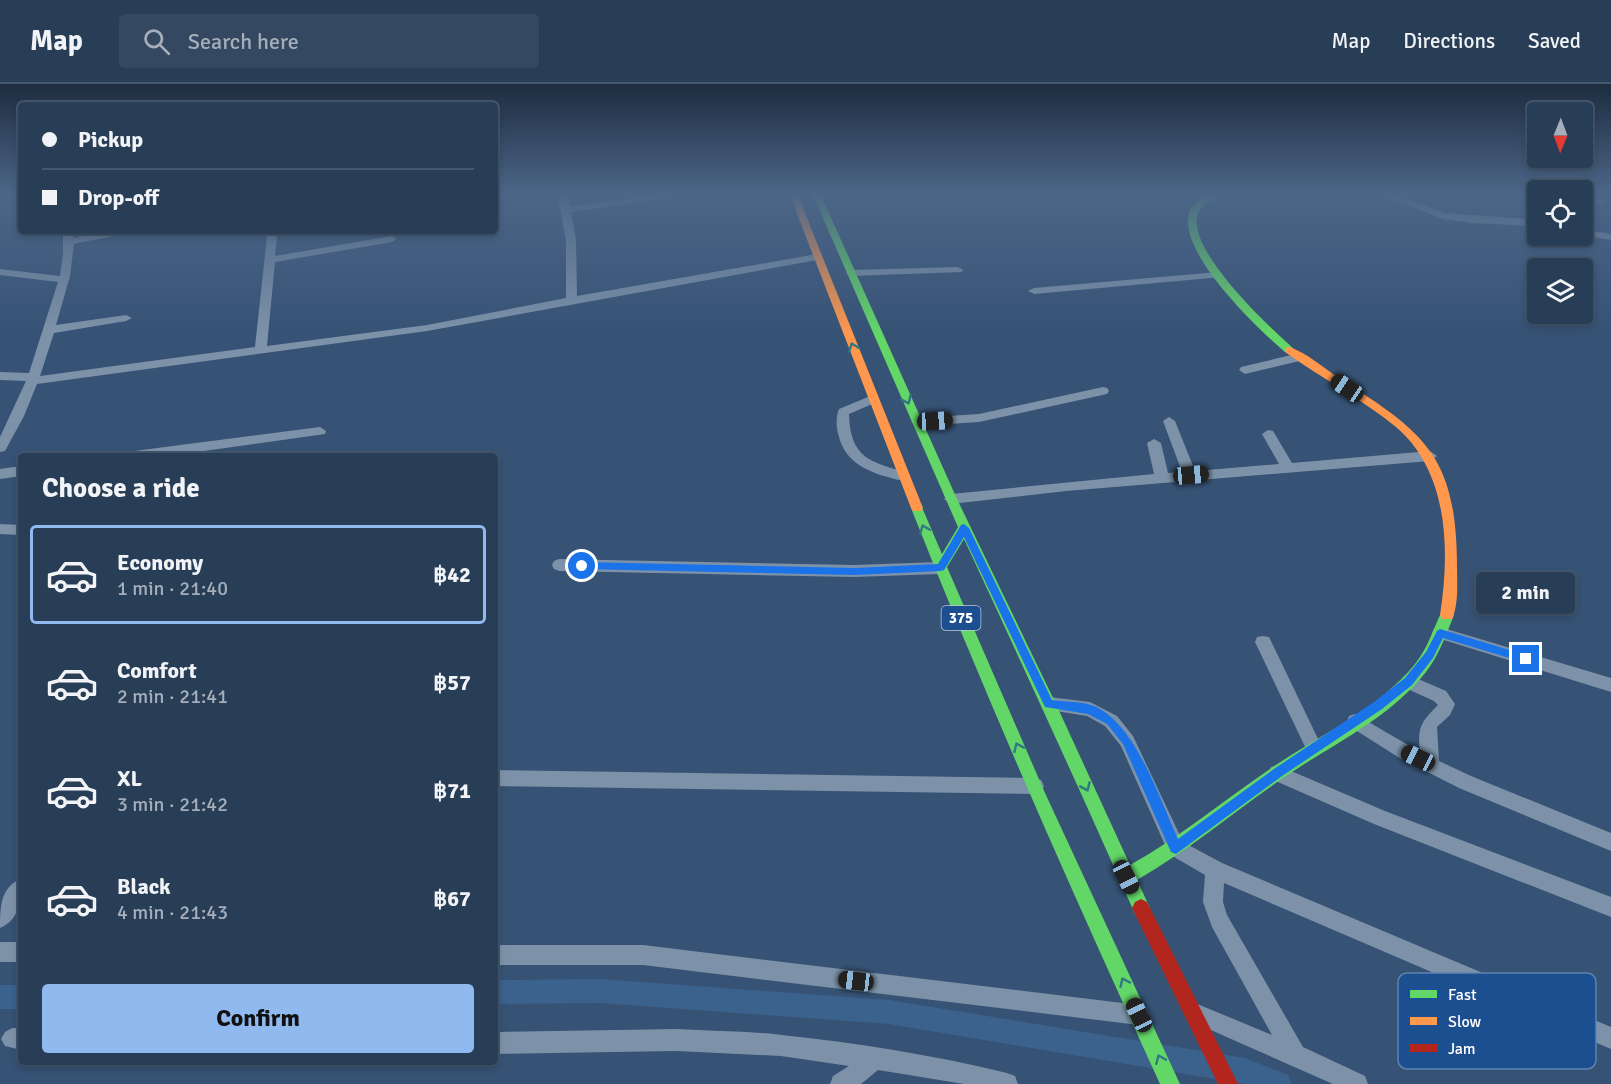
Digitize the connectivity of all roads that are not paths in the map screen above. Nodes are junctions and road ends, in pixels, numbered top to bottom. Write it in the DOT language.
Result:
graph roads {
  1 [pos="69,240"];
  2 [pos="272,240"];
  3 [pos="388,240"];
  4 [pos="571,240"];
  5 [pos="810,240"];
  6 [pos="836,240"];
  7 [pos="1196,240"];
  8 [pos="817,257"];
  9 [pos="270,260"];
  10 [pos="958,270"];
  11 [pos="0,272"];
  12 [pos="851,273"];
  13 [pos="1218,275"];
  14 [pos="64,280"];
  15 [pos="1034,291"];
  16 [pos="572,300"];
  17 [pos="126,318"];
  18 [pos="49,330"];
  19 [pos="261,351"];
  20 [pos="1300,357"];
  21 [pos="1245,370"];
  22 [pos="0,376"];
  23 [pos="34,379"];
  24 [pos="1103,391"];
  25 [pos="873,399"];
  26 [pos="1169,420"];
  27 [pos="917,422"];
  28 [pos="320,431"];
  29 [pos="1268,434"];
  30 [pos="1154,444"];
  31 [pos="0,448"];
  32 [pos="156,453"];
  33 [pos="1430,456"];
  34 [pos="1288,467"];
  35 [pos="18,471"];
  36 [pos="3,473"];
  37 [pos="1191,475"];
  38 [pos="18,476"];
  39 [pos="903,476"];
  40 [pos="1162,478"];
  41 [pos="951,499"];
  42 [pos="964,528"];
  43 [pos="0,529"];
  44 [pos="18,530"];
  45 [pos="559,565"];
  46 [pos="940,567"];
  47 [pos="1440,633"];
  48 [pos="1263,642"];
  49 [pos="1408,682"];
  50 [pos="1611,685"];
  51 [pos="1049,704"];
  52 [pos="1355,721"];
  53 [pos="1314,748"];
  54 [pos="1431,765"];
  55 [pos="1278,773"];
  56 [pos="498,778"];
  57 [pos="1035,786"];
  58 [pos="1611,842"];
  59 [pos="1176,848"];
  60 [pos="1215,870"];
  61 [pos="1126,877"];
  62 [pos="18,892"];
  63 [pos="1611,907"];
  64 [pos="0,918"];
  65 [pos="0,952"];
  66 [pos="18,952"];
  67 [pos="498,955"];
  68 [pos="1458,973"];
  69 [pos="1192,1012"];
  70 [pos="1139,1015"];
  71 [pos="1596,1032"];
  72 [pos="1611,1038"];
  73 [pos="498,1043"];
  74 [pos="1295,1055"];
  75 [pos="876,1058"];
  76 [pos="841,1084"];
  77 [pos="1007,1084"];
  78 [pos="1170,1084"];
  79 [pos="1228,1084"];
  80 [pos="1357,1084"];
  1 -- 14 [label="street"];
  2 -- 9 [label="street"];
  3 -- 9 [label="street"];
  4 -- 16 [label="street"];
  5 -- 8 [label="main road, 375"];
  6 -- 12 [label="main road, 375"];
  7 -- 13 [label="main road"];
  8 -- 16 [label="street"];
  25 -- 8 [label="main road, 375, one-way"];
  9 -- 19 [label="street"];
  10 -- 12 [label="street"];
  11 -- 14 [label="street"];
  12 -- 27 [label="main road, 375, one-way"];
  13 -- 15 [label="street"];
  13 -- 20 [label="main road"];
  14 -- 18 [label="street"];
  16 -- 19 [label="street"];
  17 -- 18 [label="street"];
  18 -- 23 [label="street"];
  19 -- 23 [label="street"];
  20 -- 21 [label="street"];
  20 -- 33 [label="main road"];
  22 -- 23 [label="street"];
  23 -- 31 [label="street"];
  24 -- 27 [label="street"];
  25 -- 39 [label="main road, 375"];
  25 -- 39 [label="street"];
  26 -- 37 [label="street"];
  27 -- 41 [label="main road, 375"];
  28 -- 32 [label="street"];
  29 -- 34 [label="street"];
  30 -- 40 [label="street"];
  33 -- 34 [label="street"];
  33 -- 47 [label="main road"];
  34 -- 37 [label="street"];
  35 -- 36 [label="street"];
  36 -- 38 [label="street"];
  37 -- 40 [label="street"];
  46 -- 39 [label="main road, 375, one-way"];
  40 -- 41 [label="street"];
  41 -- 42 [label="main road, 375"];
  42 -- 46 [label="main road"];
  42 -- 51 [label="main road, 375"];
  43 -- 44 [label="street"];
  45 -- 46 [label="street"];
  57 -- 46 [label="main road, 375, one-way"];
  47 -- 49 [label="main road"];
  47 -- 50 [label="street"];
  48 -- 53 [label="street"];
  49 -- 52 [label="main road"];
  49 -- 54 [label="street"];
  51 -- 59 [label="street"];
  51 -- 61 [label="main road, 375, one-way"];
  52 -- 53 [label="main road"];
  52 -- 54 [label="street"];
  53 -- 55 [label="main road"];
  54 -- 58 [label="street"];
  55 -- 59 [label="main road"];
  55 -- 63 [label="street"];
  56 -- 57 [label="street"];
  70 -- 57 [label="main road, 375, one-way"];
  59 -- 60 [label="street"];
  59 -- 61 [label="main road"];
  60 -- 68 [label="street"];
  60 -- 74 [label="street"];
  61 -- 69 [label="main road, 375"];
  62 -- 64 [label="street"];
  65 -- 66 [label="street"];
  67 -- 70 [label="street"];
  69 -- 74 [label="street"];
  69 -- 79 [label="main road, 375"];
  78 -- 70 [label="main road, 375, one-way"];
  71 -- 72 [label="street"];
  73 -- 75 [label="street"];
  74 -- 80 [label="street"];
  75 -- 76 [label="street"];
  75 -- 77 [label="street"];
}
